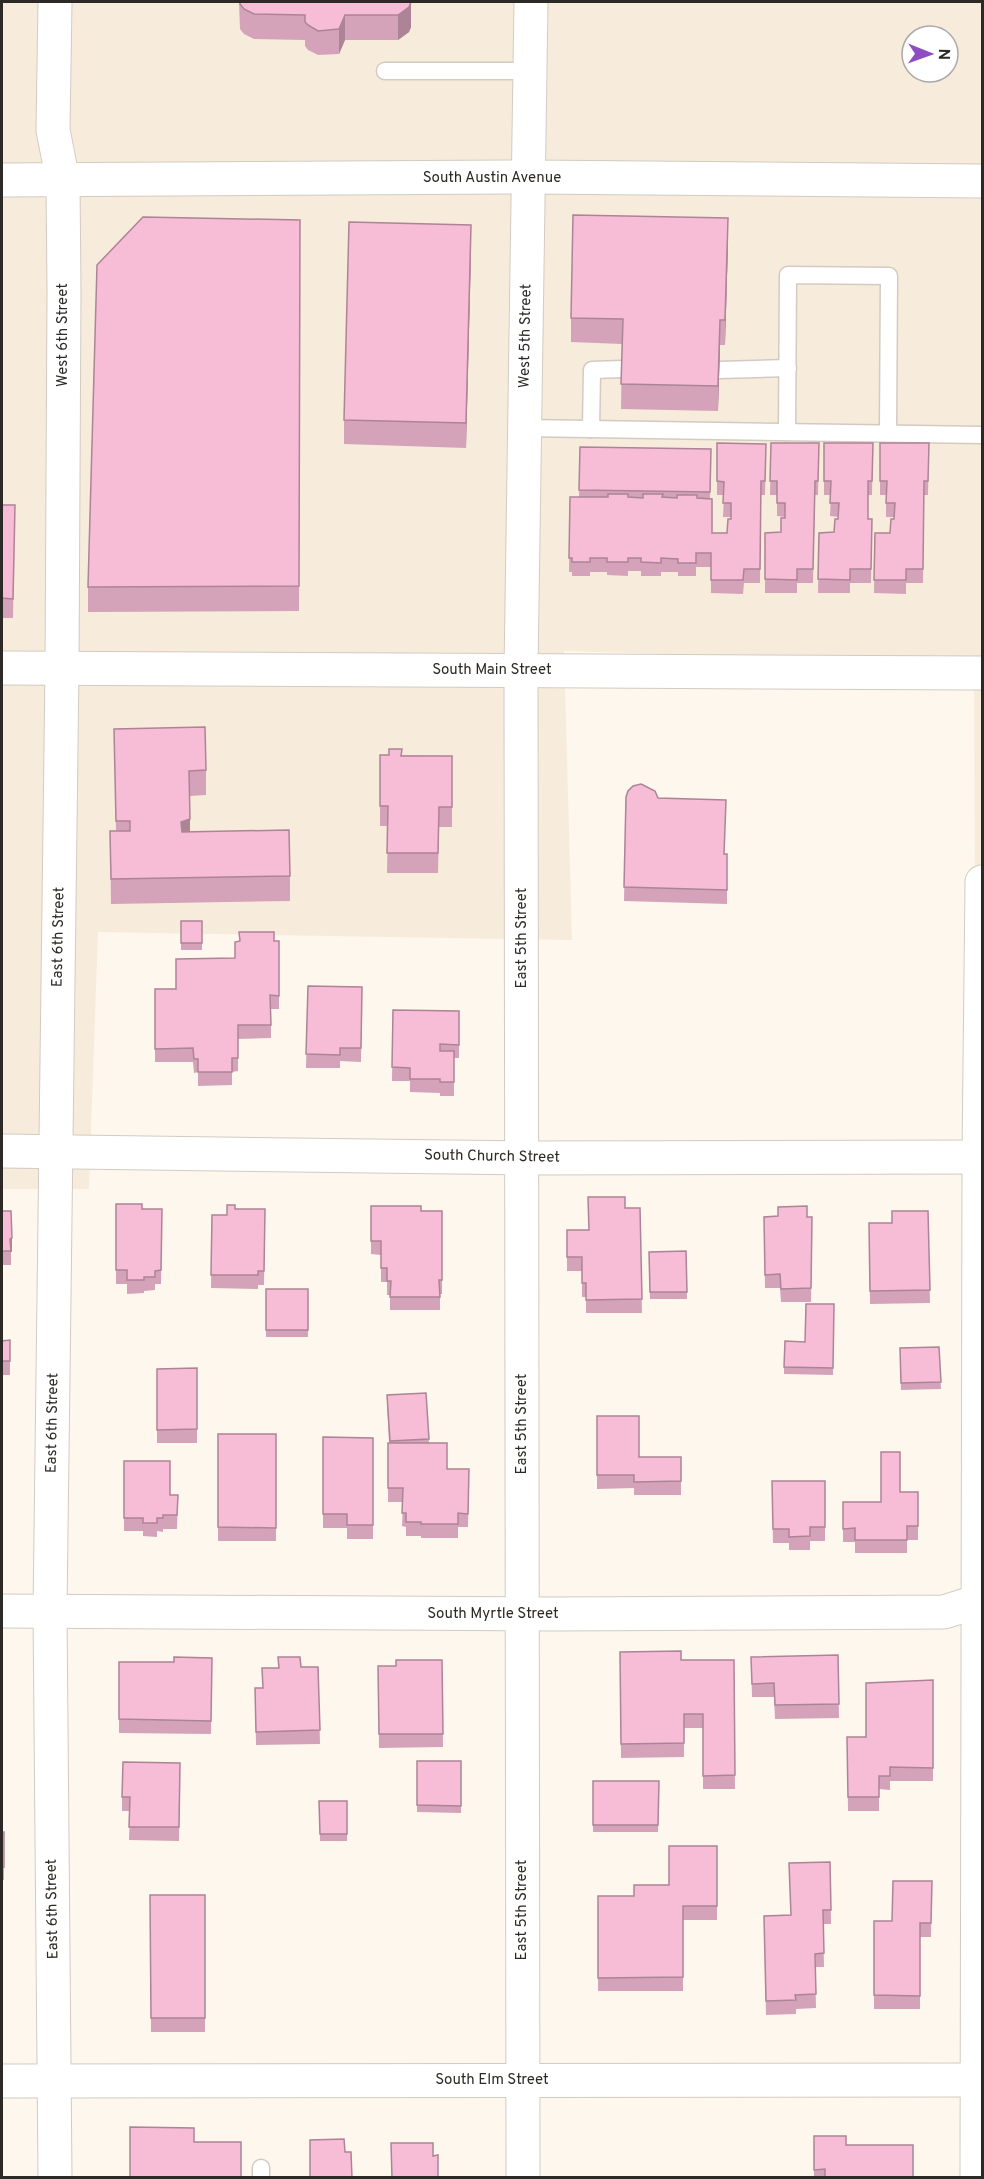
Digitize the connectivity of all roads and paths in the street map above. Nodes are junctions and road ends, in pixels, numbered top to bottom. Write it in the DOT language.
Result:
graph roads {
  1 [pos="55,2"];
  2 [pos="531,2"];
  3 [pos="385,71"];
  4 [pos="530,71"];
  5 [pos="529,177"];
  6 [pos="2,180"];
  7 [pos="63,181"];
  8 [pos="982,181"];
  9 [pos="788,368"];
  10 [pos="622,369"];
  11 [pos="719,370"];
  12 [pos="525,428"];
  13 [pos="591,429"];
  14 [pos="787,432"];
  15 [pos="888,433"];
  16 [pos="982,435"];
  17 [pos="2,668"];
  18 [pos="62,669"];
  19 [pos="521,670"];
  20 [pos="982,673"];
  21 [pos="982,882"];
  22 [pos="2,1151"];
  23 [pos="56,1151"];
  24 [pos="981,1157"];
  25 [pos="522,1158"];
  26 [pos="981,1601"];
  27 [pos="2,1611"];
  28 [pos="50,1611"];
  29 [pos="521,1614"];
  30 [pos="523,2080"];
  31 [pos="980,2080"];
  32 [pos="2,2081"];
  33 [pos="55,2082"];
  34 [pos="55,2178"];
  35 [pos="522,2178"];
  36 [pos="977,2178"];
  1 -- 7 [label="street, West 6th Street"];
  2 -- 4 [label="street, West 5th Street"];
  3 -- 4 [label="lane"];
  4 -- 5 [label="street, West 5th Street"];
  5 -- 7 [label="street, South Austin Avenue"];
  5 -- 8 [label="street, South Austin Avenue"];
  5 -- 12 [label="street, West 5th Street"];
  6 -- 7 [label="street, South Austin Avenue"];
  7 -- 18 [label="street, West 6th Street"];
  9 -- 11 [label="lane"];
  9 -- 14 [label="lane"];
  9 -- 15 [label="lane"];
  10 -- 13 [label="lane"];
  12 -- 13 [label="lane"];
  12 -- 19 [label="street, West 5th Street"];
  13 -- 14 [label="lane"];
  14 -- 15 [label="lane"];
  15 -- 16 [label="lane"];
  17 -- 18 [label="street, South Main Street"];
  18 -- 19 [label="street, South Main Street"];
  18 -- 23 [label="street, East 6th Street"];
  19 -- 20 [label="street, South Main Street"];
  19 -- 25 [label="street, East 5th Street"];
  21 -- 24 [label="street"];
  22 -- 23 [label="street, South Church Street"];
  23 -- 25 [label="street, South Church Street"];
  23 -- 28 [label="street, East 6th Street"];
  24 -- 25 [label="street, South Church Street"];
  24 -- 26 [label="street"];
  25 -- 29 [label="street, East 5th Street"];
  26 -- 29 [label="street, South Myrtle Street"];
  26 -- 31 [label="street"];
  27 -- 28 [label="street, South Myrtle Street"];
  28 -- 29 [label="street, South Myrtle Street"];
  28 -- 33 [label="street, East 6th Street"];
  29 -- 30 [label="street, East 5th Street"];
  30 -- 31 [label="street, South Elm Street"];
  30 -- 33 [label="street, South Elm Street"];
  30 -- 35 [label="street, East 5th Street"];
  31 -- 36 [label="street"];
  32 -- 33 [label="street, South Elm Street"];
  33 -- 34 [label="street, East 6th Street"];
}
